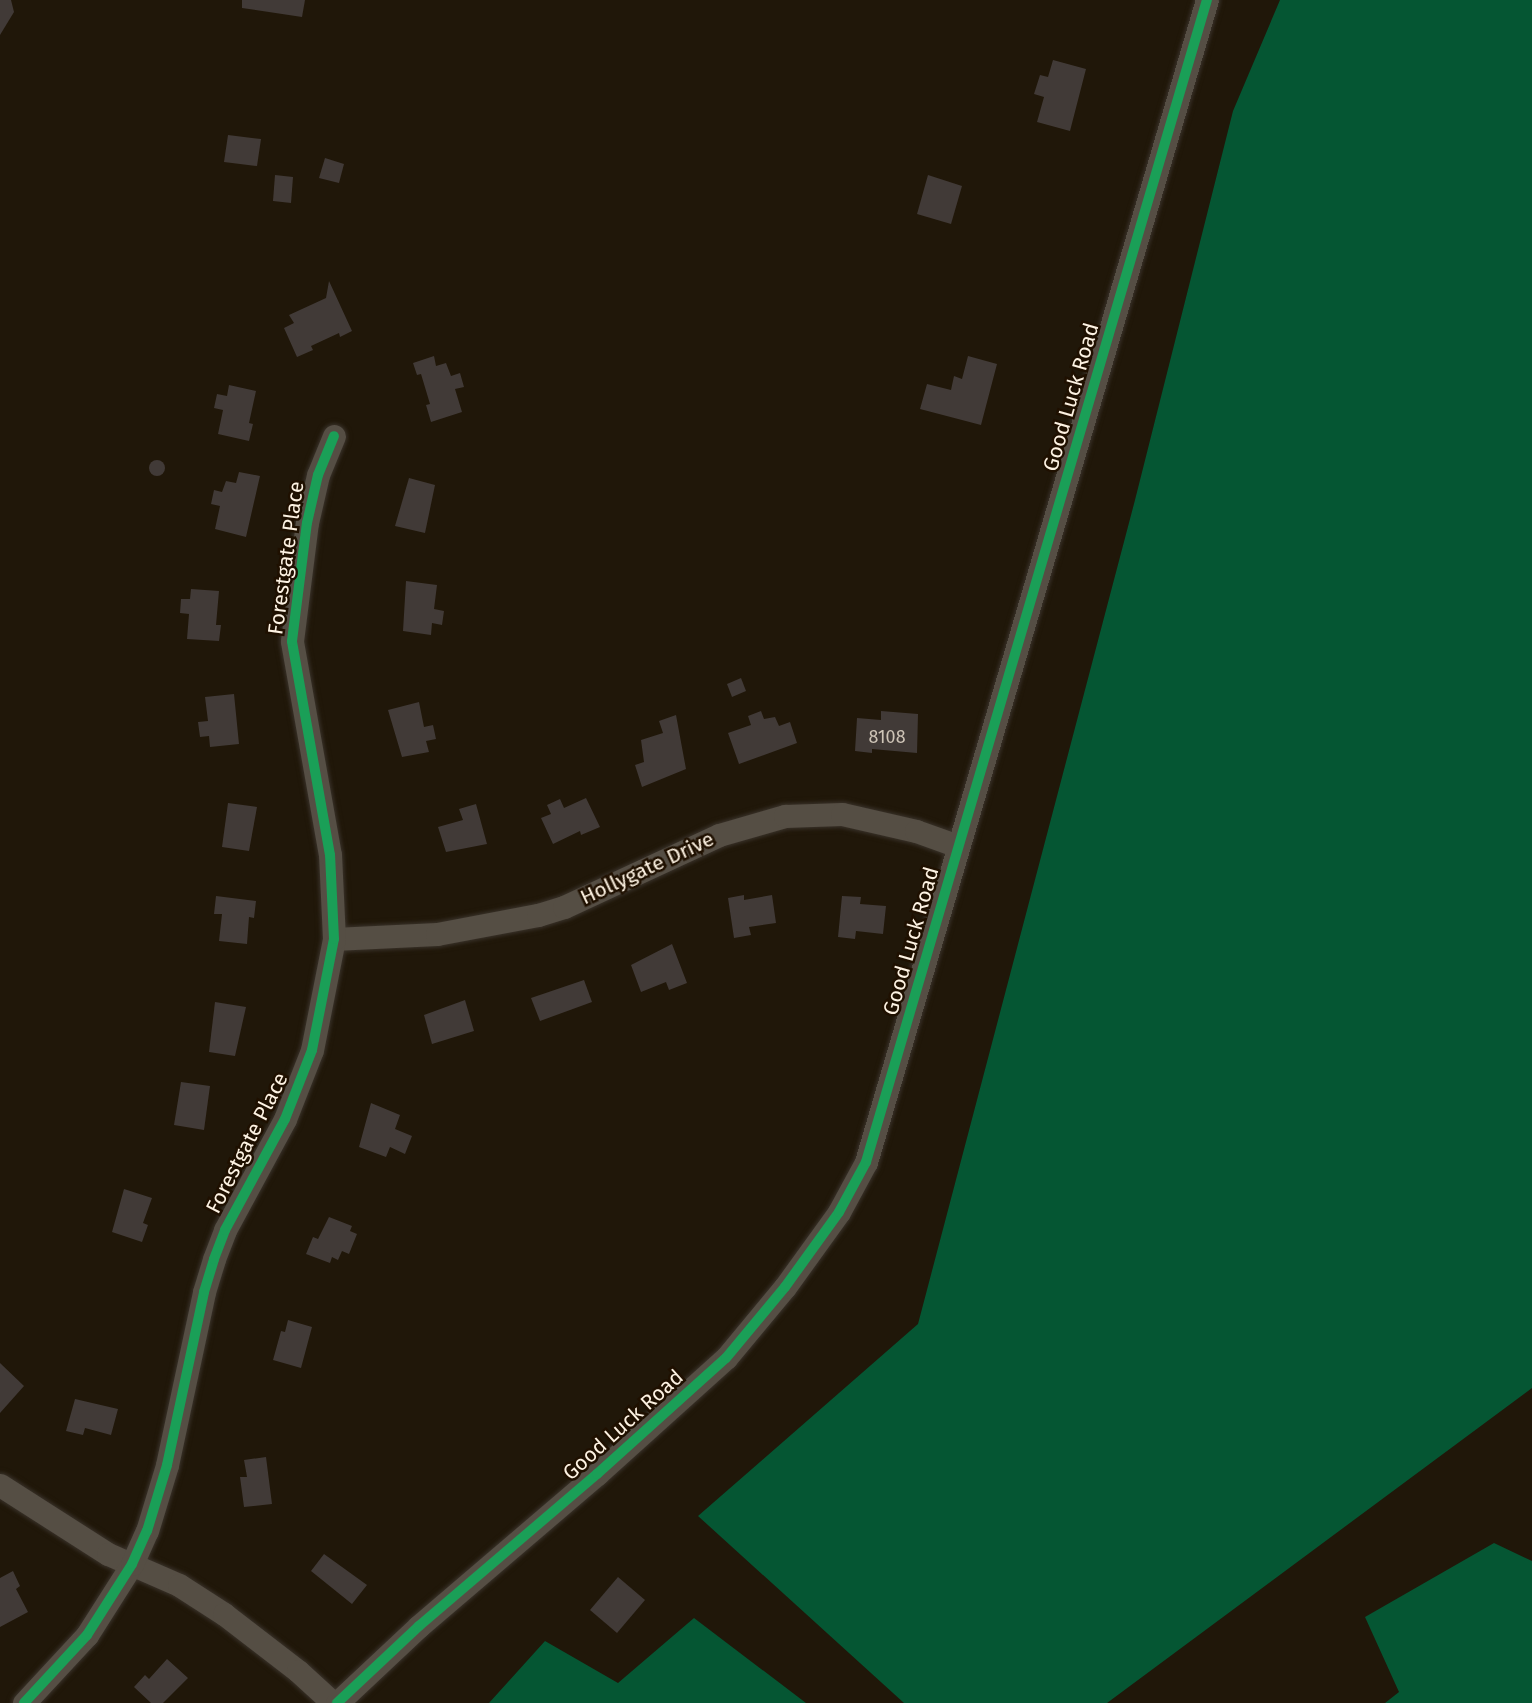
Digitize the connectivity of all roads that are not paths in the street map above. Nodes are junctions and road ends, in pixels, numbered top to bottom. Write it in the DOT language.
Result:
graph roads {
  1 [pos="1207,0"];
  2 [pos="334,436"];
  3 [pos="958,846"];
  4 [pos="334,939"];
  5 [pos="0,1485"];
  6 [pos="132,1564"];
  7 [pos="24,1703"];
  8 [pos="335,1703"];
  1 -- 3 [label="street, Good Luck Road"];
  2 -- 4 [label="street, Forestgate Place"];
  3 -- 4 [label="street, Hollygate Drive"];
  3 -- 8 [label="street, Good Luck Road"];
  4 -- 6 [label="street, Forestgate Place"];
  5 -- 6 [label="street"];
  6 -- 7 [label="street, Forestgate Place"];
  6 -- 8 [label="street"];
}
